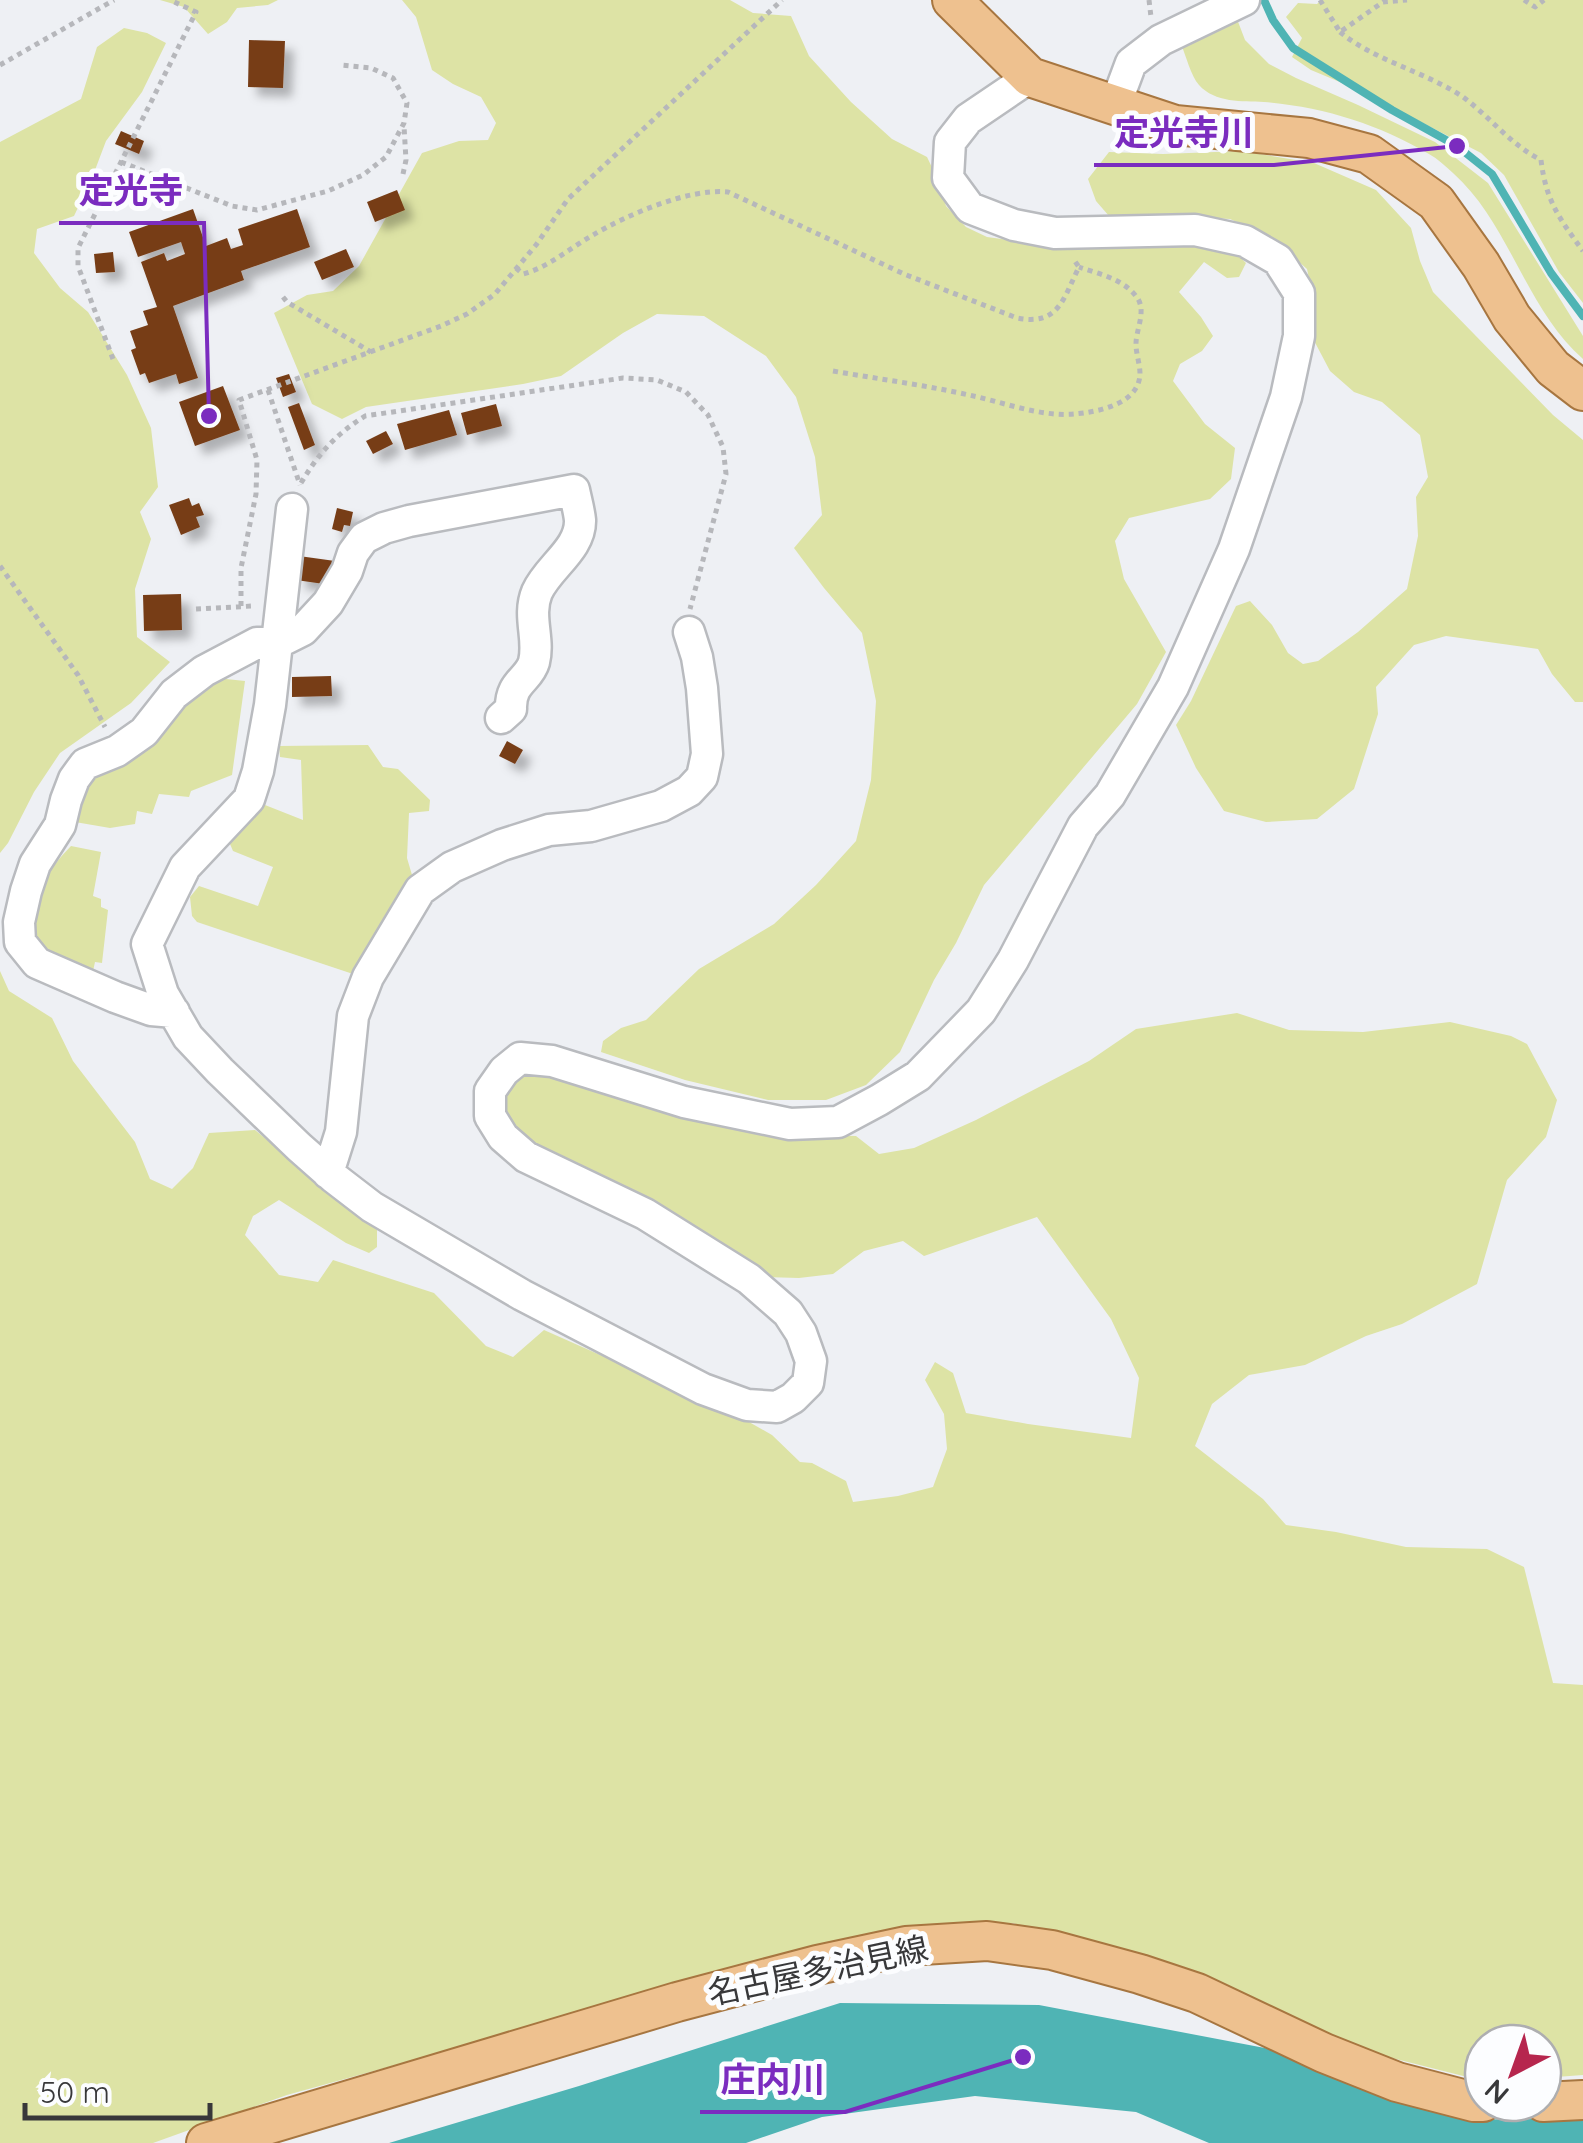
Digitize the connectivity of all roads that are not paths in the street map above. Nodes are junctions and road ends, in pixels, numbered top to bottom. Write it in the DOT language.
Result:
graph roads {
  1 [pos="952,0"];
  2 [pos="1238,3"];
  3 [pos="1030,78"];
  4 [pos="1115,106"];
  5 [pos="1583,390"];
  6 [pos="296,497"];
  7 [pos="689,632"];
  8 [pos="277,643"];
  9 [pos="501,718"];
  10 [pos="174,1012"];
  11 [pos="328,1173"];
  12 [pos="1463,2099"];
  13 [pos="206,2143"];
  1 -- 3 [label="main road"];
  2 -- 4 [label="street"];
  3 -- 4 [label="main road"];
  3 -- 11 [label="street"];
  4 -- 5 [label="main road"];
  6 -- 8 [label="street"];
  7 -- 11 [label="street"];
  8 -- 9 [label="street"];
  8 -- 10 [label="street"];
  8 -- 10 [label="street"];
  10 -- 11 [label="street"];
  12 -- 13 [label="main road, 名古屋多治見線"];
}
